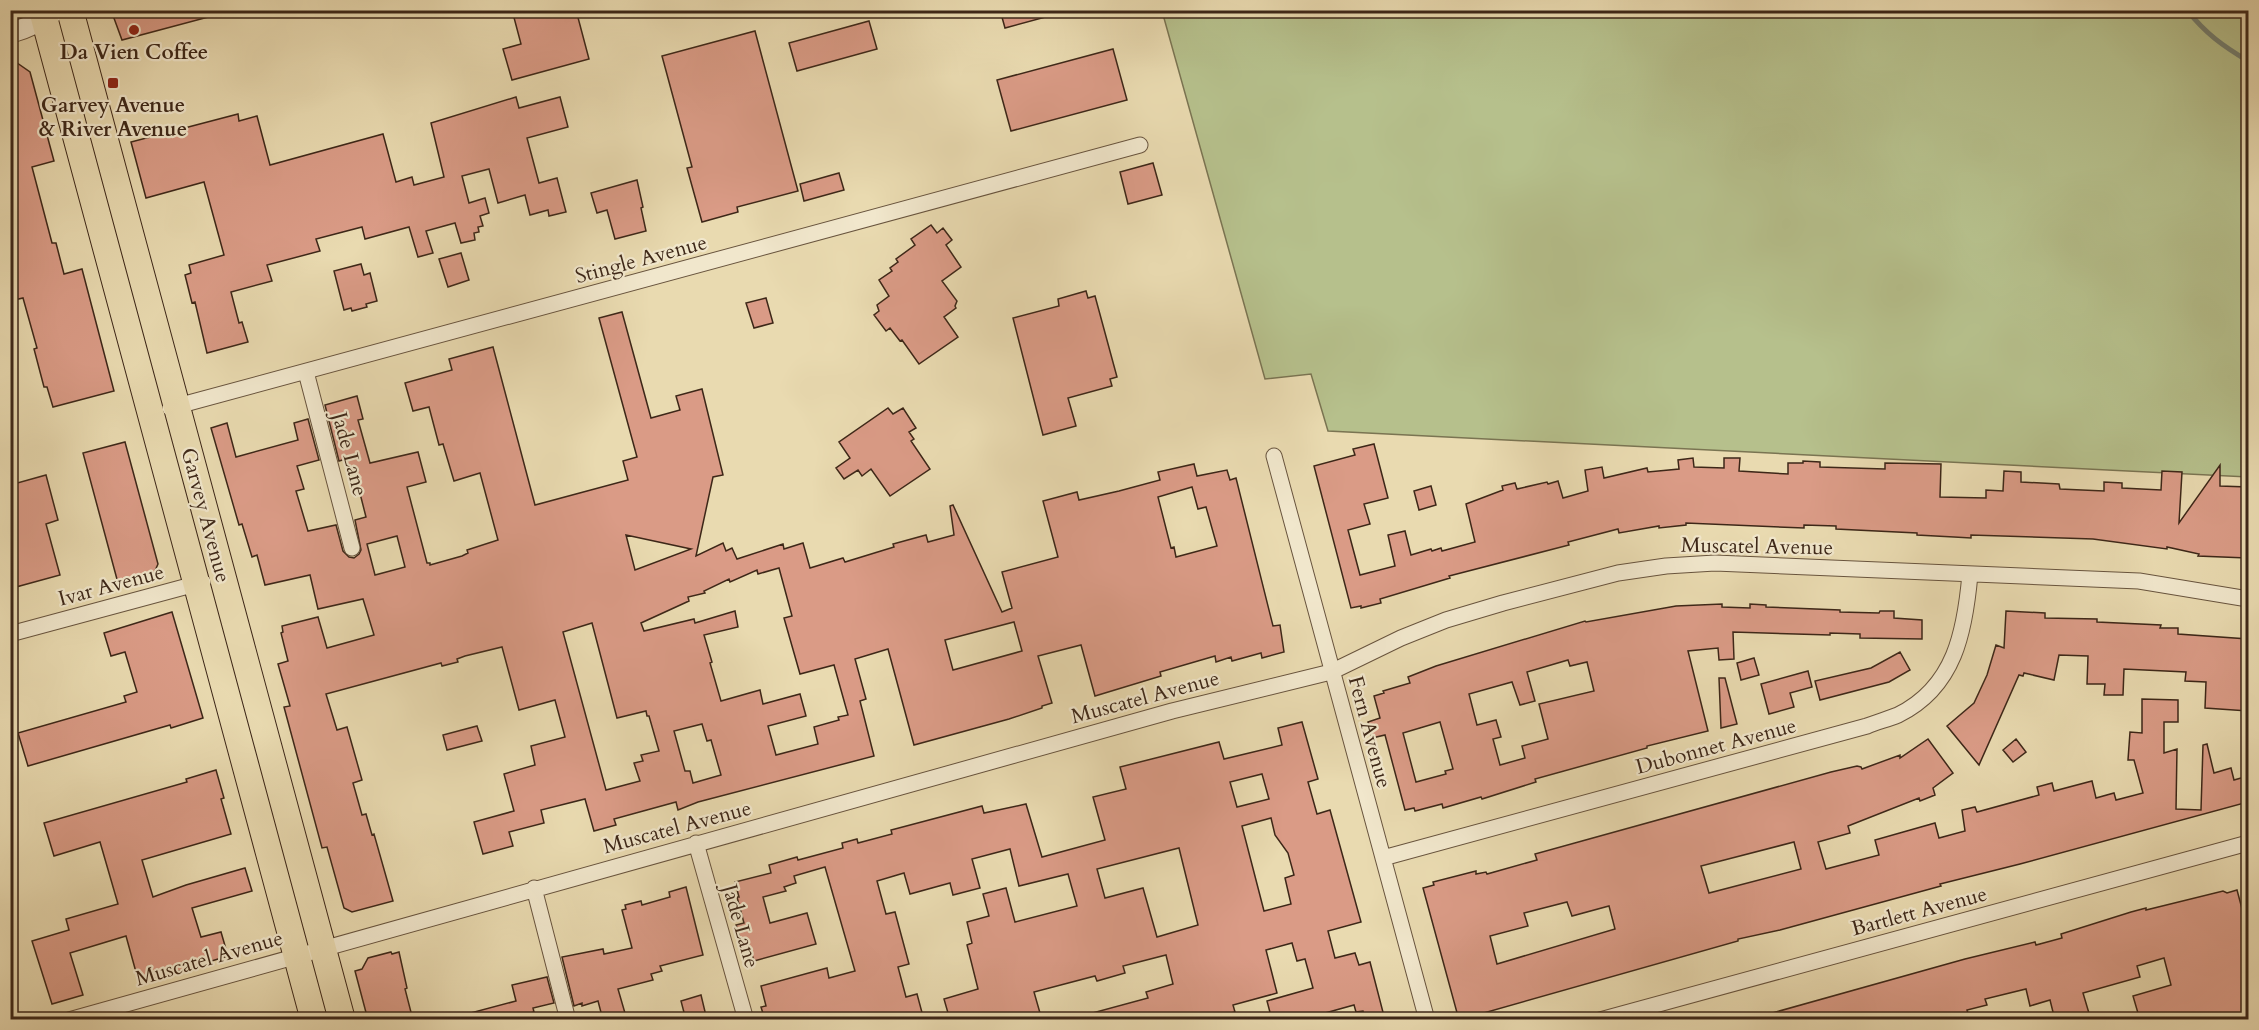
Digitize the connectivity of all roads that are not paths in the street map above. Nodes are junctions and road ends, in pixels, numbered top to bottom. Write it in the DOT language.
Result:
graph roads {
  1 [pos="70,10"];
  2 [pos="48,13"];
  3 [pos="10,33"];
  4 [pos="1140,145"];
  5 [pos="306,372"];
  6 [pos="177,407"];
  7 [pos="152,413"];
  8 [pos="1274,456"];
  9 [pos="352,548"];
  10 [pos="1970,574"];
  11 [pos="223,576"];
  12 [pos="197,584"];
  13 [pos="2248,599"];
  14 [pos="10,634"];
  15 [pos="1331,672"];
  16 [pos="696,843"];
  17 [pos="2248,843"];
  18 [pos="1383,858"];
  19 [pos="534,888"];
  20 [pos="323,947"];
  21 [pos="297,955"];
  22 [pos="69,1020"];
  23 [pos="314,1020"];
  24 [pos="342,1020"];
  25 [pos="568,1020"];
  26 [pos="746,1020"];
  27 [pos="1427,1020"];
  28 [pos="1600,1020"];
  1 -- 6 [label="main road, Garvey Avenue"];
  2 -- 3 [label="street"];
  2 -- 7 [label="main road, Garvey Avenue"];
  4 -- 5 [label="street, Stingle Avenue"];
  5 -- 6 [label="street, Stingle Avenue"];
  5 -- 9 [label="street, Jade Lane"];
  6 -- 7 [label="street, Stingle Avenue"];
  6 -- 11 [label="main road, Garvey Avenue"];
  7 -- 12 [label="main road, Garvey Avenue"];
  8 -- 15 [label="street, Fern Avenue"];
  10 -- 13 [label="street, Muscatel Avenue"];
  10 -- 15 [label="street, Muscatel Avenue"];
  10 -- 18 [label="street, Dubonnet Avenue"];
  11 -- 12 [label="street, Ivar Avenue"];
  11 -- 20 [label="main road, Garvey Avenue"];
  12 -- 14 [label="street, Ivar Avenue"];
  12 -- 21 [label="main road, Garvey Avenue"];
  15 -- 16 [label="street, Muscatel Avenue"];
  15 -- 18 [label="street, Fern Avenue"];
  16 -- 19 [label="street, Muscatel Avenue"];
  16 -- 26 [label="street, Jade Lane"];
  17 -- 28 [label="street, Bartlett Avenue"];
  18 -- 27 [label="street, Fern Avenue"];
  19 -- 20 [label="street, Muscatel Avenue"];
  19 -- 25 [label="street"];
  20 -- 21 [label="street, Muscatel Avenue"];
  20 -- 24 [label="main road, Garvey Avenue"];
  21 -- 22 [label="street, Muscatel Avenue"];
  21 -- 23 [label="main road, Garvey Avenue"];
}
